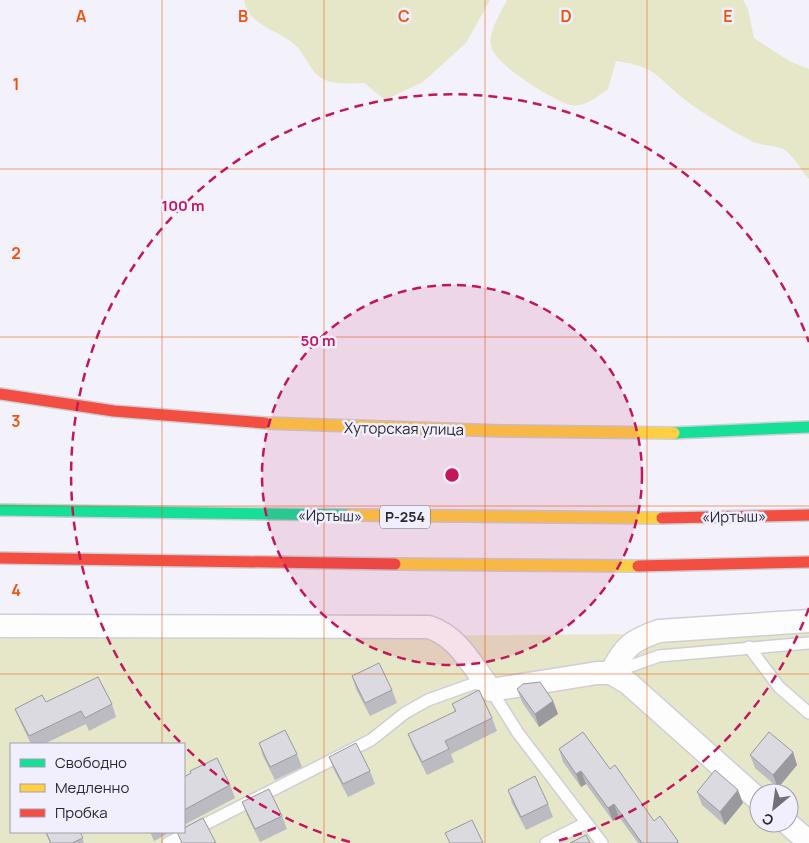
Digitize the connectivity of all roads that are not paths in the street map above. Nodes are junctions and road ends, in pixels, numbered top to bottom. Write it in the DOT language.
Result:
graph roads {
  1 [pos="0,394"];
  2 [pos="809,428"];
  3 [pos="0,510"];
  4 [pos="809,514"];
  5 [pos="0,558"];
  6 [pos="809,562"];
  7 [pos="809,621"];
  8 [pos="0,626"];
  9 [pos="809,643"];
  10 [pos="749,647"];
  11 [pos="611,673"];
  12 [pos="487,685"];
  13 [pos="809,713"];
  14 [pos="749,791"];
  15 [pos="586,823"];
  16 [pos="799,833"];
  17 [pos="809,842"];
  18 [pos="168,843"];
  19 [pos="546,843"];
  20 [pos="602,843"];
  1 -- 2 [label="main road, Хуторская улица"];
  3 -- 4 [label="main road, «Иртыш» / Р-254"];
  5 -- 6 [label="main road"];
  7 -- 11 [label="street"];
  8 -- 12 [label="street"];
  9 -- 10 [label="lane"];
  10 -- 11 [label="lane"];
  10 -- 13 [label="lane"];
  11 -- 12 [label="street"];
  11 -- 14 [label="street"];
  12 -- 15 [label="lane"];
  12 -- 18 [label="lane"];
  15 -- 19 [label="lane"];
  15 -- 20 [label="lane"];
  16 -- 17 [label="street"];
}
